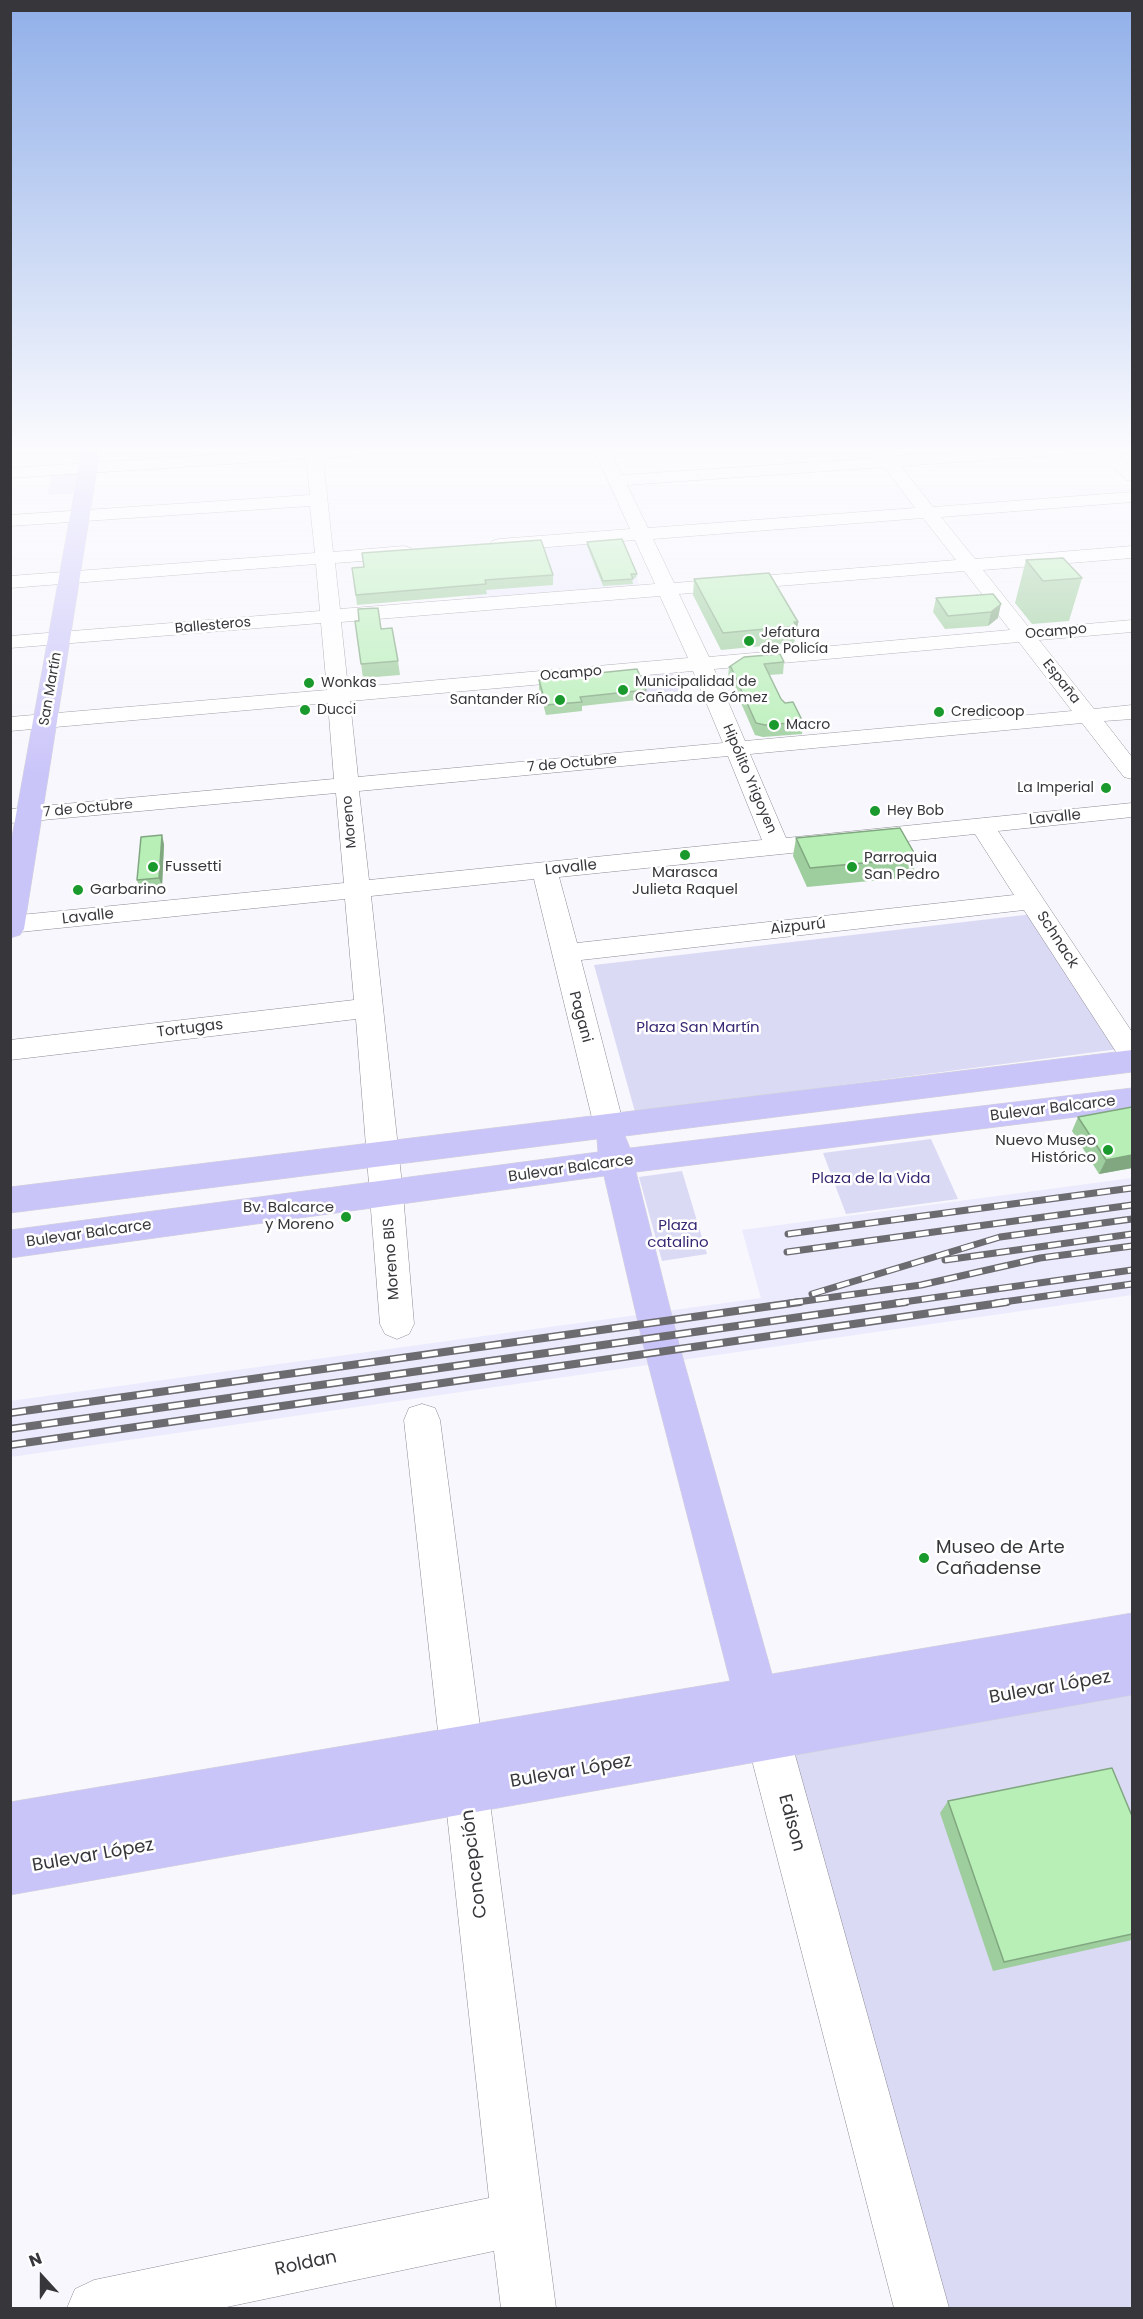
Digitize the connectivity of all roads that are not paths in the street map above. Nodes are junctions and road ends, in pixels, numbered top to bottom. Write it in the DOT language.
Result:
graph roads {
  1 [pos="74,558"];
  2 [pos="322,558"];
  3 [pos="325,558"];
  4 [pos="652,558"];
  5 [pos="964,558"];
  6 [pos="1054,558"];
  7 [pos="969,565"];
  8 [pos="70,578"];
  9 [pos="10,582"];
  10 [pos="666,589"];
  11 [pos="330,616"];
  12 [pos="1132,626"];
  13 [pos="1024,635"];
  14 [pos="60,638"];
  15 [pos="10,642"];
  16 [pos="701,663"];
  17 [pos="338,694"];
  18 [pos="1132,712"];
  19 [pos="1088,716"];
  20 [pos="46,720"];
  21 [pos="10,724"];
  22 [pos="736,748"];
  23 [pos="1132,772"];
  24 [pos="347,784"];
  25 [pos="1132,810"];
  26 [pos="20,815"];
  27 [pos="982,826"];
  28 [pos="777,847"];
  29 [pos="545,870"];
  30 [pos="357,890"];
  31 [pos="1031,901"];
  32 [pos="11,926"];
  33 [pos="564,954"];
  34 [pos="369,1008"];
  35 [pos="10,1050"];
  36 [pos="1132,1054"];
  37 [pos="1132,1062"];
  38 [pos="1132,1100"];
  39 [pos="609,1126"];
  40 [pos="383,1154"];
  41 [pos="618,1162"];
  42 [pos="387,1194"];
  43 [pos="10,1200"];
  44 [pos="10,1245"];
  45 [pos="397,1324"];
  46 [pos="660,1337"];
  47 [pos="422,1420"];
  48 [pos="1132,1634"];
  49 [pos="1132,1673"];
  50 [pos="762,1718"];
  51 [pos="464,1769"];
  52 [pos="10,1826"];
  53 [pos="10,1871"];
  54 [pos="518,2219"];
  55 [pos="94,2308"];
  56 [pos="528,2308"];
  57 [pos="922,2308"];
  1 -- 8 [label="main road, San Martín"];
  2 -- 8 [label="street"];
  3 -- 11 [label="street, Moreno"];
  4 -- 10 [label="street, Hipólito Yrigoyen"];
  5 -- 7 [label="street, España"];
  6 -- 7 [label="street, Ballesteros"];
  7 -- 10 [label="street, Ballesteros"];
  7 -- 13 [label="street, España"];
  8 -- 9 [label="street"];
  8 -- 14 [label="main road, San Martín"];
  10 -- 11 [label="street, Ballesteros"];
  10 -- 16 [label="street, Hipólito Yrigoyen"];
  11 -- 14 [label="street, Ballesteros"];
  11 -- 17 [label="street, Moreno"];
  12 -- 13 [label="street, Ocampo"];
  13 -- 16 [label="street, Ocampo"];
  13 -- 19 [label="street, España"];
  14 -- 15 [label="street, Ballesteros"];
  14 -- 20 [label="main road, San Martín"];
  16 -- 17 [label="street, Ocampo"];
  16 -- 22 [label="street, Hipólito Yrigoyen"];
  17 -- 20 [label="street, Ocampo"];
  17 -- 24 [label="street, Moreno"];
  18 -- 19 [label="street, 7 de Octubre"];
  19 -- 22 [label="street, 7 de Octubre"];
  19 -- 23 [label="street, España"];
  20 -- 21 [label="street, Ocampo"];
  20 -- 26 [label="main road, San Martín"];
  22 -- 24 [label="street, 7 de Octubre"];
  22 -- 28 [label="street, Hipólito Yrigoyen"];
  24 -- 26 [label="street, 7 de Octubre"];
  24 -- 30 [label="street, Moreno"];
  25 -- 27 [label="street, Lavalle"];
  26 -- 32 [label="main road, San Martín"];
  27 -- 28 [label="street, Lavalle"];
  27 -- 31 [label="street, Schnack"];
  28 -- 29 [label="street, Lavalle"];
  29 -- 30 [label="street, Lavalle"];
  29 -- 33 [label="street, Pagani"];
  30 -- 32 [label="street, Lavalle"];
  30 -- 34 [label="street, Moreno"];
  31 -- 33 [label="street, Aizpurú"];
  31 -- 36 [label="street, Schnack"];
  33 -- 39 [label="street, Pagani"];
  34 -- 35 [label="street, Tortugas"];
  34 -- 40 [label="street, Moreno"];
  37 -- 39 [label="main road"];
  38 -- 41 [label="main road, Bulevar Balcarce"];
  39 -- 40 [label="main road"];
  39 -- 41 [label="main road, Pagani"];
  40 -- 42 [label="street, Moreno"];
  40 -- 43 [label="main road"];
  41 -- 42 [label="main road, Bulevar Balcarce"];
  41 -- 46 [label="main road, Pagani"];
  42 -- 44 [label="main road, Bulevar Balcarce"];
  42 -- 45 [label="street, Moreno BIS"];
  46 -- 50 [label="main road, Edison"];
  47 -- 51 [label="street, Concepción"];
  48 -- 50 [label="main road, Bulevar López"];
  49 -- 50 [label="main road, Bulevar López"];
  50 -- 51 [label="main road, Bulevar López"];
  50 -- 57 [label="street, Edison"];
  51 -- 52 [label="main road, Bulevar López"];
  51 -- 53 [label="main road, Bulevar López"];
  51 -- 54 [label="street, Concepción"];
  54 -- 55 [label="street, Roldan"];
  54 -- 56 [label="street, Concepción"];
}
